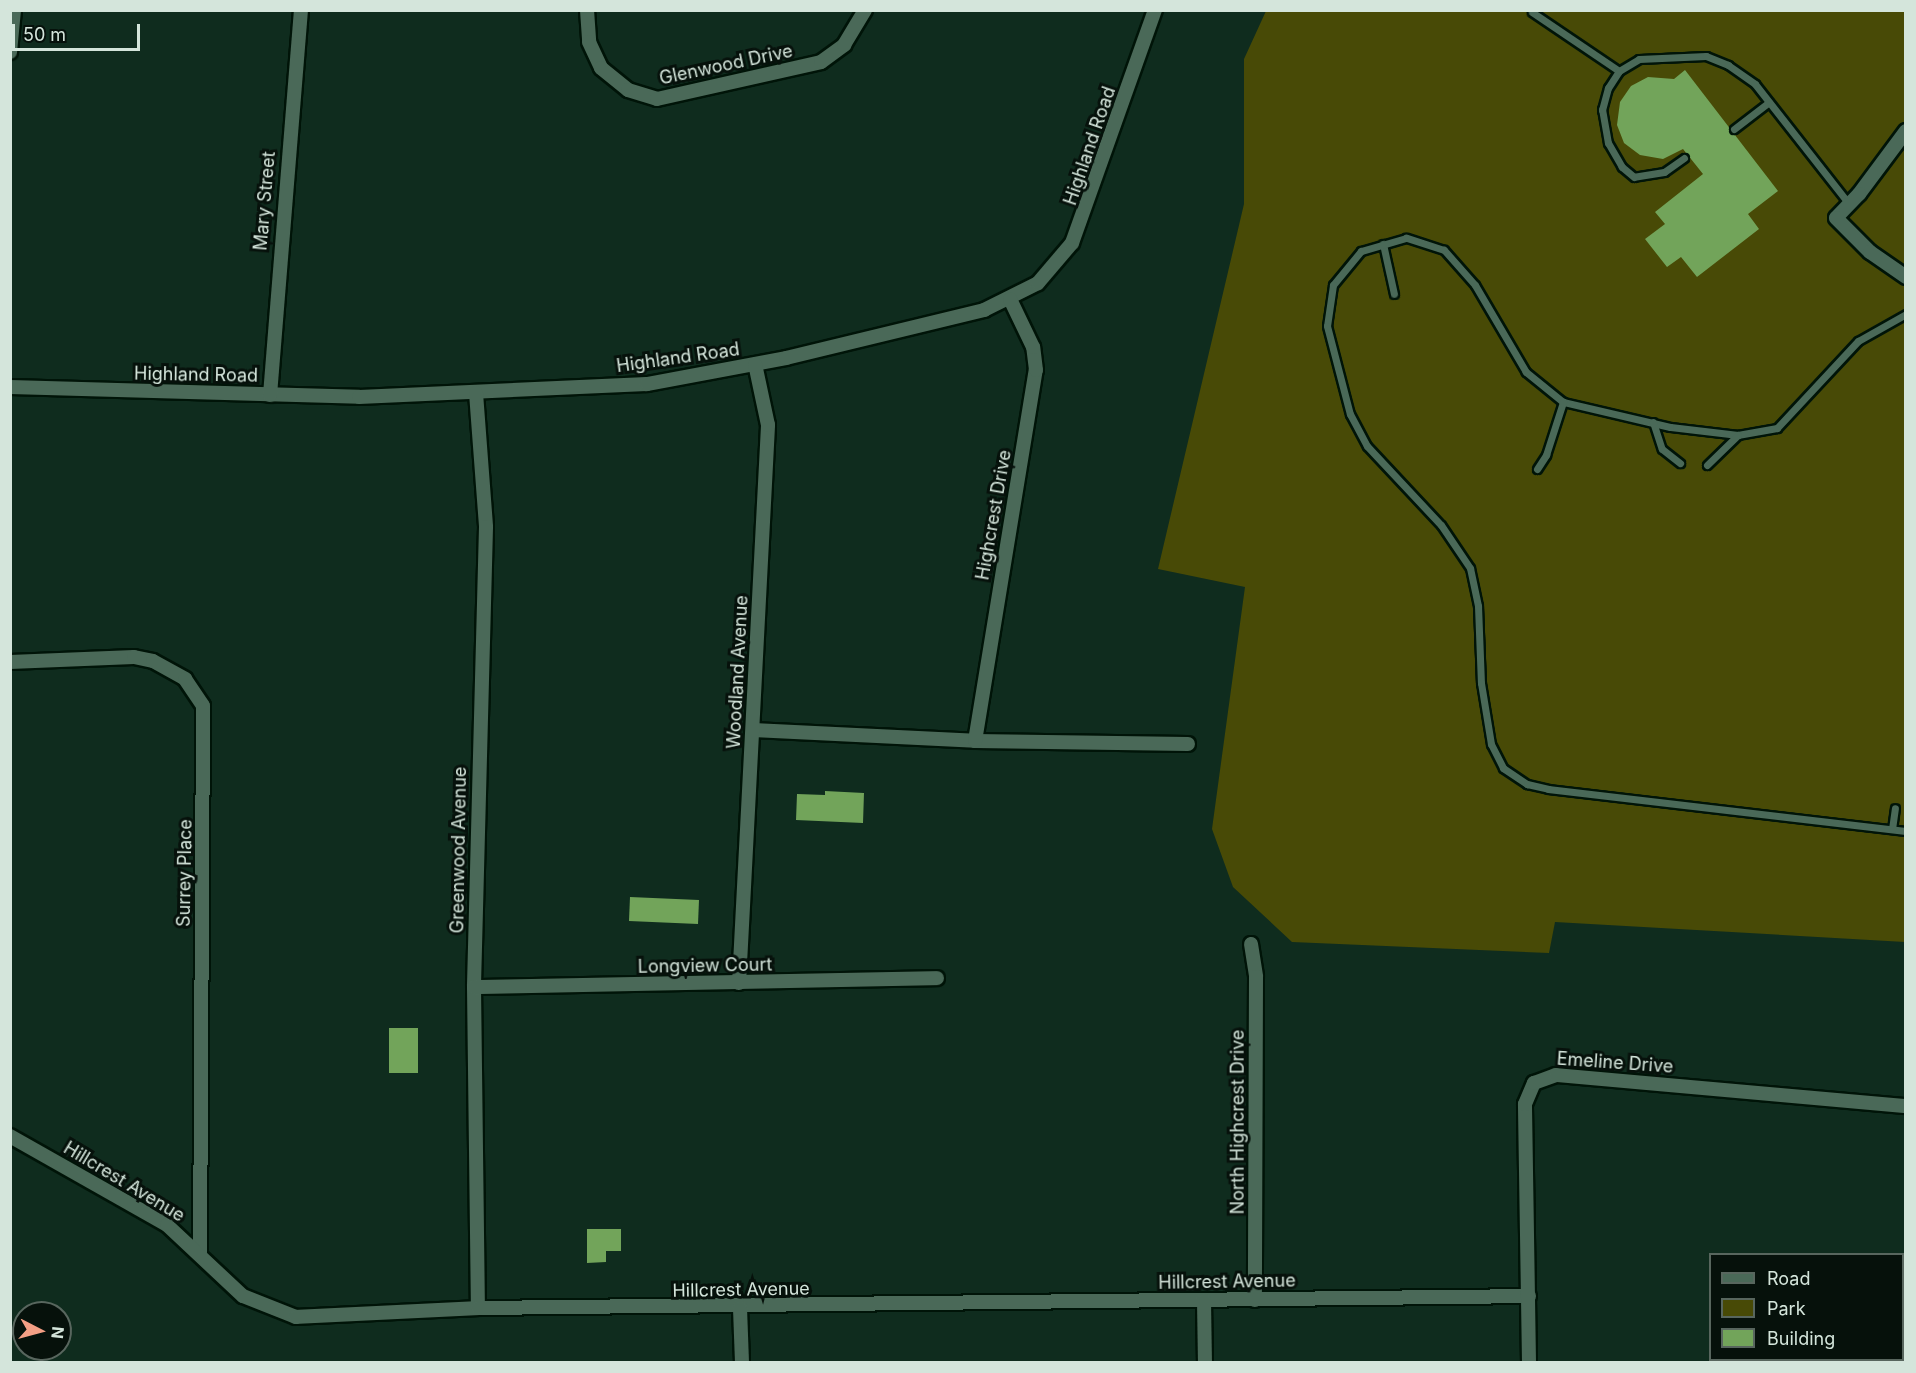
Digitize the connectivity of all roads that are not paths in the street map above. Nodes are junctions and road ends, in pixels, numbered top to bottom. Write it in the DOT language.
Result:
graph roads {
  1 [pos="14,10"];
  2 [pos="301,10"];
  3 [pos="586,10"];
  4 [pos="865,10"];
  5 [pos="1155,10"];
  6 [pos="1532,12"];
  7 [pos="10,52"];
  8 [pos="1620,71"];
  9 [pos="1769,102"];
  10 [pos="1734,129"];
  11 [pos="1905,131"];
  12 [pos="1684,158"];
  13 [pos="1849,204"];
  14 [pos="1383,244"];
  15 [pos="1905,277"];
  16 [pos="1394,294"];
  17 [pos="1010,299"];
  18 [pos="1905,314"];
  19 [pos="755,364"];
  20 [pos="10,387"];
  21 [pos="476,393"];
  22 [pos="270,395"];
  23 [pos="1563,402"];
  24 [pos="1653,422"];
  25 [pos="1738,435"];
  26 [pos="1680,463"];
  27 [pos="1707,465"];
  28 [pos="1537,469"];
  29 [pos="10,662"];
  30 [pos="753,730"];
  31 [pos="975,741"];
  32 [pos="1188,744"];
  33 [pos="1895,808"];
  34 [pos="1892,829"];
  35 [pos="1905,831"];
  36 [pos="1251,944"];
  37 [pos="937,978"];
  38 [pos="739,983"];
  39 [pos="474,987"];
  40 [pos="1905,1106"];
  41 [pos="10,1136"];
  42 [pos="200,1253"];
  43 [pos="1529,1296"];
  44 [pos="1255,1300"];
  45 [pos="1204,1301"];
  46 [pos="478,1308"];
  47 [pos="740,1308"];
  48 [pos="742,1362"];
  49 [pos="1205,1362"];
  50 [pos="1529,1362"];
  1 -- 7 [label="street"];
  2 -- 22 [label="street, Mary Street"];
  3 -- 4 [label="street, Glenwood Drive"];
  5 -- 17 [label="street, Highland Road"];
  6 -- 8 [label="lane"];
  8 -- 9 [label="lane"];
  8 -- 12 [label="lane"];
  9 -- 10 [label="lane"];
  9 -- 13 [label="lane"];
  11 -- 13 [label="street"];
  13 -- 15 [label="street"];
  14 -- 16 [label="lane"];
  14 -- 23 [label="lane"];
  14 -- 34 [label="lane"];
  17 -- 19 [label="street, Highland Road"];
  17 -- 31 [label="street, Highcrest Drive"];
  18 -- 25 [label="lane"];
  19 -- 21 [label="street, Highland Road"];
  19 -- 30 [label="street, Woodland Avenue"];
  20 -- 22 [label="street, Highland Road"];
  21 -- 22 [label="street, Highland Road"];
  21 -- 39 [label="street, Greenwood Avenue"];
  23 -- 24 [label="lane"];
  23 -- 28 [label="lane"];
  24 -- 25 [label="lane"];
  24 -- 26 [label="lane"];
  25 -- 27 [label="lane"];
  29 -- 42 [label="street, Surrey Place"];
  30 -- 31 [label="street"];
  30 -- 38 [label="street, Woodland Avenue"];
  31 -- 32 [label="street"];
  33 -- 34 [label="lane"];
  34 -- 35 [label="lane"];
  36 -- 44 [label="street, North Highcrest Drive"];
  37 -- 38 [label="street, Longview Court"];
  38 -- 39 [label="street, Longview Court"];
  39 -- 46 [label="street, Greenwood Avenue"];
  40 -- 43 [label="street, Emeline Drive"];
  41 -- 42 [label="street, Hillcrest Avenue"];
  42 -- 46 [label="street, Hillcrest Avenue"];
  43 -- 44 [label="street, Hillcrest Avenue"];
  43 -- 50 [label="street, Emeline Drive"];
  44 -- 45 [label="street, Hillcrest Avenue"];
  45 -- 47 [label="street, Hillcrest Avenue"];
  45 -- 49 [label="street"];
  46 -- 47 [label="street, Hillcrest Avenue"];
  47 -- 48 [label="street"];
}
